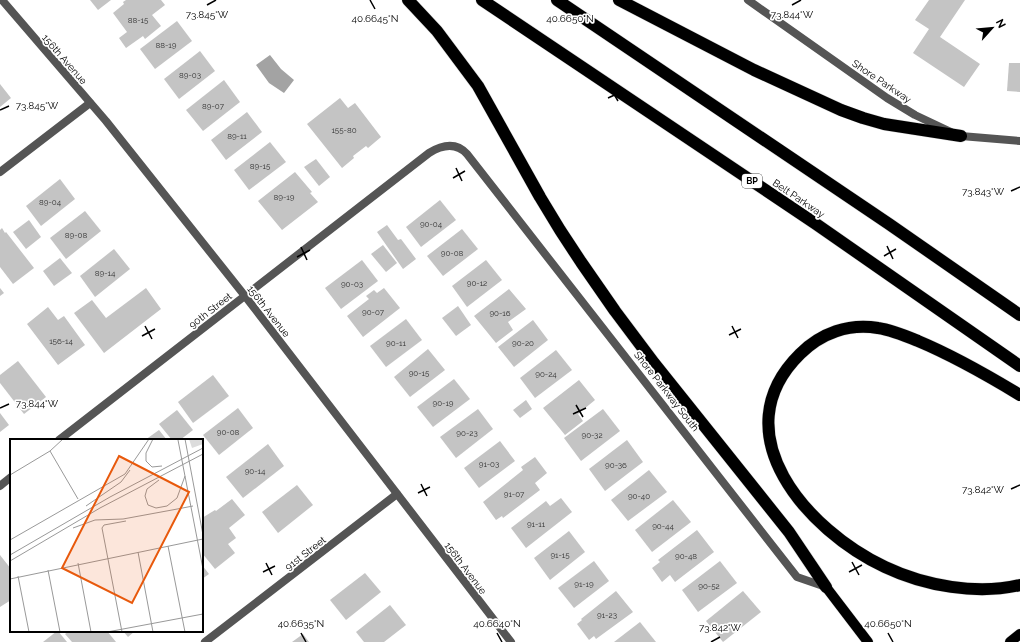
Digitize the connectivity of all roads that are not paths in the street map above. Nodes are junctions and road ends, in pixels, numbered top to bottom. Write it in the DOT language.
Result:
graph roads {
  1 [pos="2,0"];
  2 [pos="408,0"];
  3 [pos="482,0"];
  4 [pos="557,0"];
  5 [pos="619,0"];
  6 [pos="748,0"];
  7 [pos="90,103"];
  8 [pos="961,136"];
  9 [pos="1020,141"];
  10 [pos="453,146"];
  11 [pos="0,172"];
  12 [pos="245,296"];
  13 [pos="1020,314"];
  14 [pos="1020,366"];
  15 [pos="1020,395"];
  16 [pos="60,439"];
  17 [pos="10,478"];
  18 [pos="0,486"];
  19 [pos="397,494"];
  20 [pos="1020,584"];
  21 [pos="826,588"];
  22 [pos="1020,634"];
  23 [pos="206,642"];
  24 [pos="510,642"];
  25 [pos="868,642"];
  26 [pos="1010,642"];
  1 -- 7 [label="street, 156th Avenue"];
  2 -- 21 [label="highway"];
  3 -- 14 [label="highway, Belt Parkway / BP"];
  4 -- 13 [label="highway"];
  5 -- 8 [label="highway"];
  6 -- 8 [label="street, Shore Parkway"];
  7 -- 11 [label="street"];
  7 -- 12 [label="street, 156th Avenue"];
  8 -- 9 [label="street, Shore Parkway"];
  10 -- 12 [label="street, 90th Street"];
  10 -- 21 [label="street, Shore Parkway South"];
  12 -- 16 [label="street, 90th Street"];
  12 -- 19 [label="street, 156th Avenue"];
  15 -- 20 [label="highway"];
  17 -- 18 [label="street"];
  19 -- 23 [label="street, 91st Street"];
  19 -- 24 [label="street, 156th Avenue"];
  21 -- 25 [label="main road"];
  22 -- 26 [label="main road"];
}
